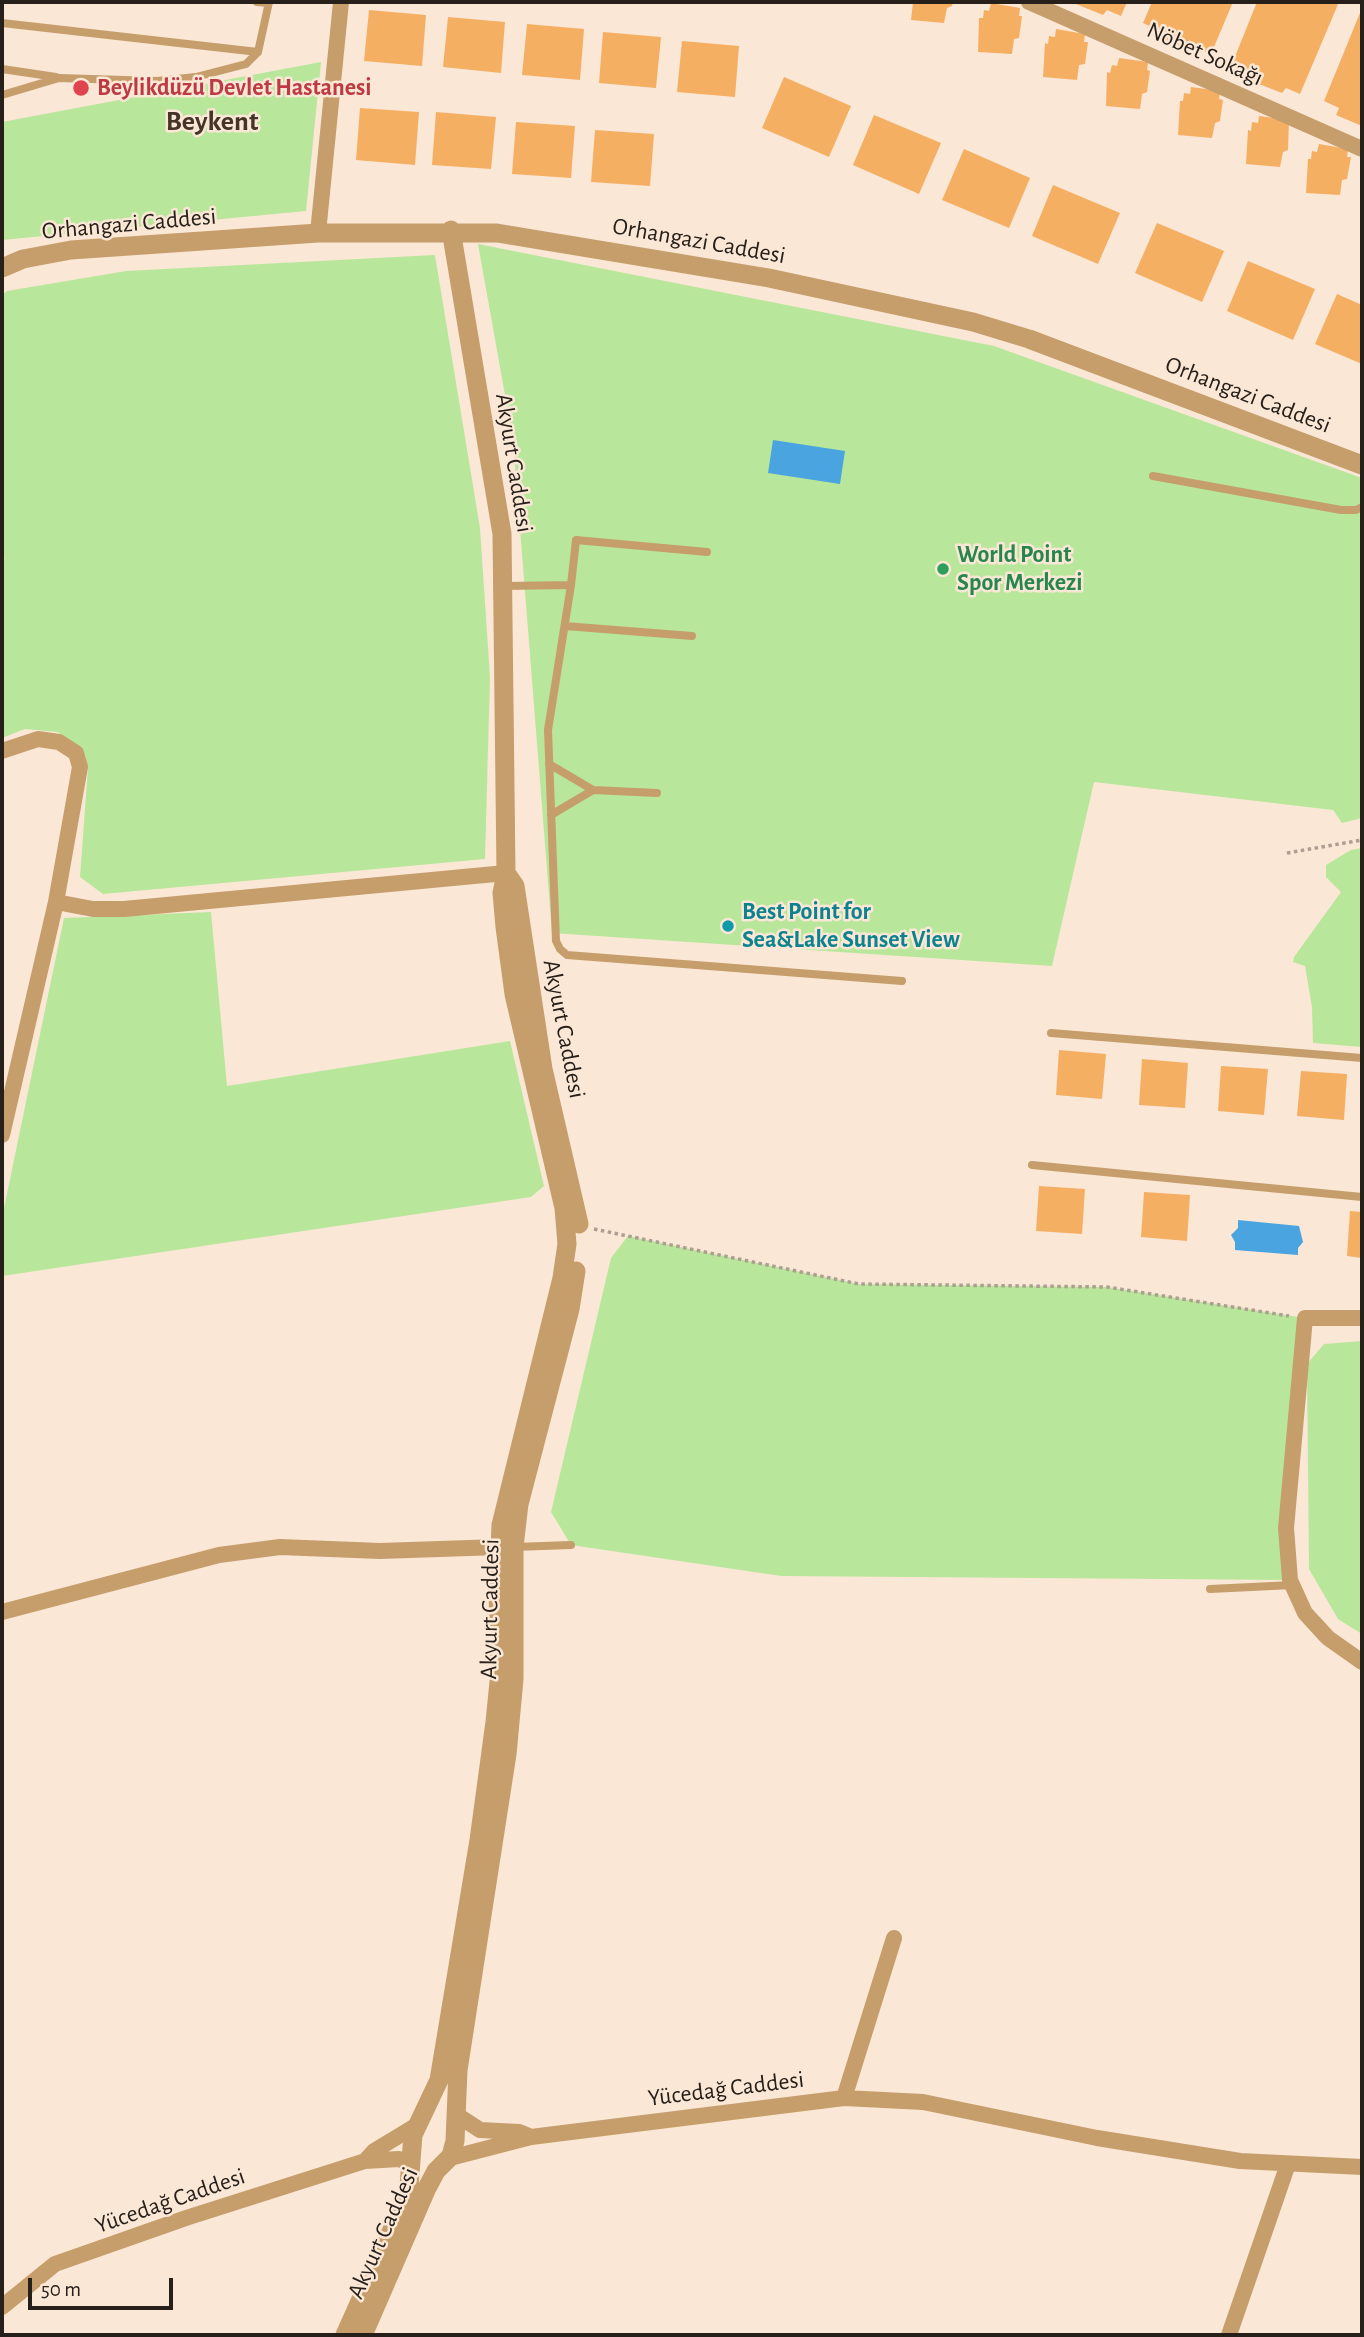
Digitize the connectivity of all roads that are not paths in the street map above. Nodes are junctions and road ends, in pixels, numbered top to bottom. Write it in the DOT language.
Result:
graph roads {
  1 [pos="257,2"];
  2 [pos="269,2"];
  3 [pos="341,2"];
  4 [pos="1029,2"];
  5 [pos="2,23"];
  6 [pos="258,52"];
  7 [pos="2,69"];
  8 [pos="59,78"];
  9 [pos="2,95"];
  10 [pos="1362,149"];
  11 [pos="451,230"];
  12 [pos="318,233"];
  13 [pos="2,268"];
  14 [pos="1362,465"];
  15 [pos="1153,476"];
  16 [pos="1362,507"];
  17 [pos="707,552"];
  18 [pos="571,585"];
  19 [pos="504,586"];
  20 [pos="565,626"];
  21 [pos="692,636"];
  22 [pos="2,751"];
  23 [pos="549,764"];
  24 [pos="593,790"];
  25 [pos="657,793"];
  26 [pos="551,815"];
  27 [pos="506,873"];
  28 [pos="56,902"];
  29 [pos="902,981"];
  30 [pos="1051,1033"];
  31 [pos="1362,1058"];
  32 [pos="2,1135"];
  33 [pos="1032,1165"];
  34 [pos="1362,1197"];
  35 [pos="1362,1318"];
  36 [pos="571,1545"];
  37 [pos="506,1547"];
  38 [pos="1293,1585"];
  39 [pos="1210,1590"];
  40 [pos="2,1612"];
  41 [pos="1362,1662"];
  42 [pos="894,1938"];
  43 [pos="844,2098"];
  44 [pos="429,2107"];
  45 [pos="457,2115"];
  46 [pos="417,2124"];
  47 [pos="531,2137"];
  48 [pos="365,2161"];
  49 [pos="412,2164"];
  50 [pos="443,2164"];
  51 [pos="1288,2164"];
  52 [pos="1362,2167"];
  53 [pos="2,2307"];
  54 [pos="345,2335"];
  55 [pos="363,2335"];
  56 [pos="1229,2335"];
  1 -- 2 [label="lane"];
  2 -- 6 [label="lane"];
  3 -- 12 [label="street"];
  4 -- 10 [label="street, Nöbet Sokağı"];
  5 -- 6 [label="lane"];
  6 -- 8 [label="lane"];
  7 -- 8 [label="lane"];
  8 -- 9 [label="lane"];
  11 -- 12 [label="street, Orhangazi Caddesi"];
  11 -- 14 [label="street, Orhangazi Caddesi"];
  11 -- 19 [label="street, Akyurt Caddesi"];
  12 -- 13 [label="street, Orhangazi Caddesi"];
  15 -- 16 [label="lane"];
  17 -- 18 [label="lane"];
  18 -- 19 [label="lane"];
  18 -- 20 [label="lane"];
  19 -- 27 [label="street, Akyurt Caddesi"];
  20 -- 21 [label="lane"];
  20 -- 23 [label="lane"];
  22 -- 28 [label="street"];
  23 -- 24 [label="lane"];
  23 -- 26 [label="lane"];
  24 -- 25 [label="lane"];
  24 -- 26 [label="lane"];
  26 -- 29 [label="lane"];
  27 -- 28 [label="street"];
  27 -- 37 [label="street, Akyurt Caddesi"];
  27 -- 37 [label="street, Akyurt Caddesi"];
  28 -- 32 [label="street"];
  30 -- 31 [label="lane"];
  33 -- 34 [label="lane"];
  35 -- 38 [label="street"];
  36 -- 37 [label="lane"];
  37 -- 40 [label="street"];
  37 -- 44 [label="street, Akyurt Caddesi"];
  37 -- 45 [label="street, Akyurt Caddesi"];
  38 -- 39 [label="lane"];
  38 -- 41 [label="street"];
  42 -- 43 [label="street"];
  43 -- 47 [label="street, Yücedağ Caddesi"];
  43 -- 51 [label="street, Yücedağ Caddesi"];
  44 -- 45 [label="street"];
  44 -- 46 [label="street, Akyurt Caddesi"];
  45 -- 47 [label="street"];
  45 -- 50 [label="street, Akyurt Caddesi"];
  46 -- 48 [label="street"];
  46 -- 49 [label="street, Akyurt Caddesi"];
  47 -- 50 [label="street"];
  48 -- 49 [label="street"];
  48 -- 53 [label="street, Yücedağ Caddesi"];
  49 -- 50 [label="street"];
  49 -- 54 [label="street, Akyurt Caddesi"];
  50 -- 55 [label="street, Akyurt Caddesi"];
  51 -- 52 [label="street, Yücedağ Caddesi"];
  51 -- 56 [label="street"];
}
